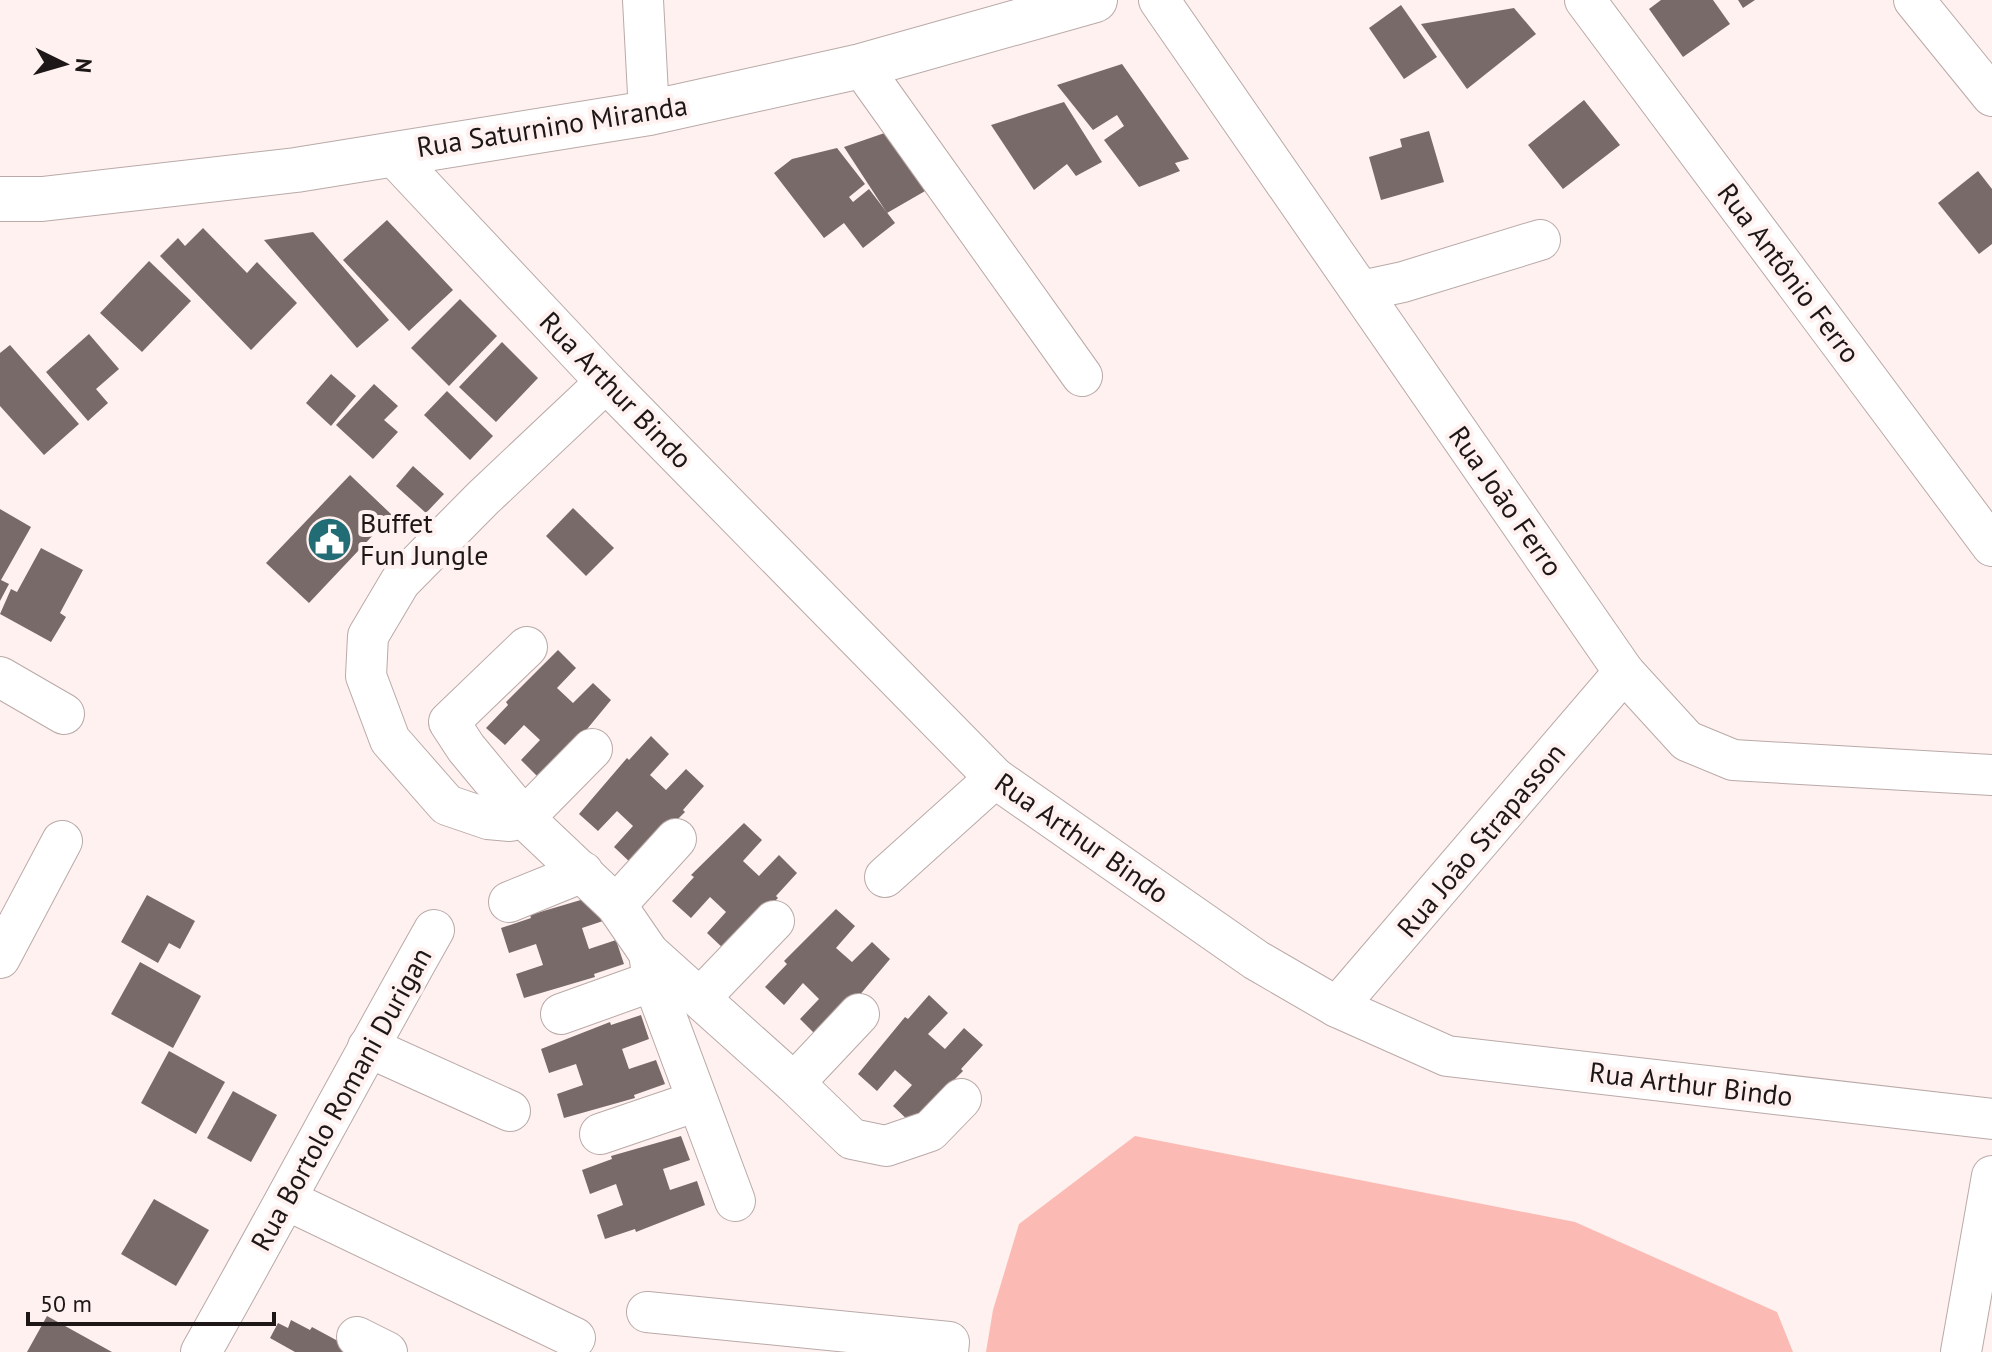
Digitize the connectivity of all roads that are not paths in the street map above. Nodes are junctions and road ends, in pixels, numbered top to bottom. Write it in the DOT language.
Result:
graph roads {
  1 [pos="643,0"];
  2 [pos="1095,0"];
  3 [pos="1159,0"];
  4 [pos="1585,0"];
  5 [pos="1914,0"];
  6 [pos="1024,9"];
  7 [pos="861,66"];
  8 [pos="1992,96"];
  9 [pos="649,113"];
  10 [pos="391,153"];
  11 [pos="0,199"];
  12 [pos="1540,240"];
  13 [pos="1361,291"];
  14 [pos="1082,376"];
  15 [pos="606,382"];
  16 [pos="1992,546"];
  17 [pos="527,647"];
  18 [pos="1624,672"];
  19 [pos="0,677"];
  20 [pos="64,714"];
  21 [pos="592,749"];
  22 [pos="1992,775"];
  23 [pos="995,778"];
  24 [pos="524,818"];
  25 [pos="676,839"];
  26 [pos="62,841"];
  27 [pos="583,872"];
  28 [pos="885,877"];
  29 [pos="509,902"];
  30 [pos="616,905"];
  31 [pos="774,921"];
  32 [pos="434,930"];
  33 [pos="0,958"];
  34 [pos="651,967"];
  35 [pos="700,998"];
  36 [pos="1337,1007"];
  37 [pos="561,1014"];
  38 [pos="859,1014"];
  39 [pos="368,1047"];
  40 [pos="794,1083"];
  41 [pos="961,1099"];
  42 [pos="697,1101"];
  43 [pos="510,1111"];
  44 [pos="1992,1119"];
  45 [pos="600,1134"];
  46 [pos="1992,1176"];
  47 [pos="287,1200"];
  48 [pos="735,1201"];
  49 [pos="647,1312"];
  50 [pos="575,1338"];
  51 [pos="201,1352"];
  52 [pos="948,1352"];
  53 [pos="1961,1352"];
  1 -- 9 [label="street"];
  2 -- 6 [label="main road, Rua Saturnino Miranda"];
  3 -- 13 [label="street, Rua João Ferro"];
  4 -- 16 [label="street, Rua Antônio Ferro"];
  5 -- 8 [label="street"];
  6 -- 7 [label="main road, Rua Saturnino Miranda"];
  7 -- 9 [label="main road, Rua Saturnino Miranda"];
  7 -- 14 [label="street"];
  9 -- 10 [label="main road, Rua Saturnino Miranda"];
  10 -- 11 [label="main road, Rua Saturnino Miranda"];
  10 -- 15 [label="street, Rua Arthur Bindo"];
  12 -- 13 [label="street"];
  13 -- 18 [label="street, Rua João Ferro"];
  15 -- 23 [label="street, Rua Arthur Bindo"];
  15 -- 24 [label="street"];
  17 -- 24 [label="street"];
  18 -- 22 [label="street, Rua João Ferro"];
  18 -- 36 [label="street, Rua João Strapasson"];
  19 -- 20 [label="street"];
  21 -- 24 [label="street"];
  23 -- 28 [label="street"];
  23 -- 36 [label="street, Rua Arthur Bindo"];
  24 -- 27 [label="street"];
  25 -- 30 [label="street"];
  26 -- 33 [label="street"];
  27 -- 29 [label="street"];
  27 -- 30 [label="street"];
  30 -- 34 [label="street"];
  31 -- 35 [label="street"];
  32 -- 39 [label="street, Rua Bortolo Romani Durigan"];
  34 -- 35 [label="street"];
  34 -- 37 [label="street"];
  34 -- 42 [label="street"];
  35 -- 40 [label="street"];
  36 -- 44 [label="street, Rua Arthur Bindo"];
  38 -- 40 [label="street"];
  39 -- 43 [label="street"];
  39 -- 47 [label="street, Rua Bortolo Romani Durigan"];
  40 -- 41 [label="street"];
  42 -- 45 [label="street"];
  42 -- 48 [label="street"];
  46 -- 53 [label="street"];
  47 -- 50 [label="street"];
  47 -- 51 [label="street, Rua Bortolo Romani Durigan"];
  49 -- 52 [label="street"];
}
